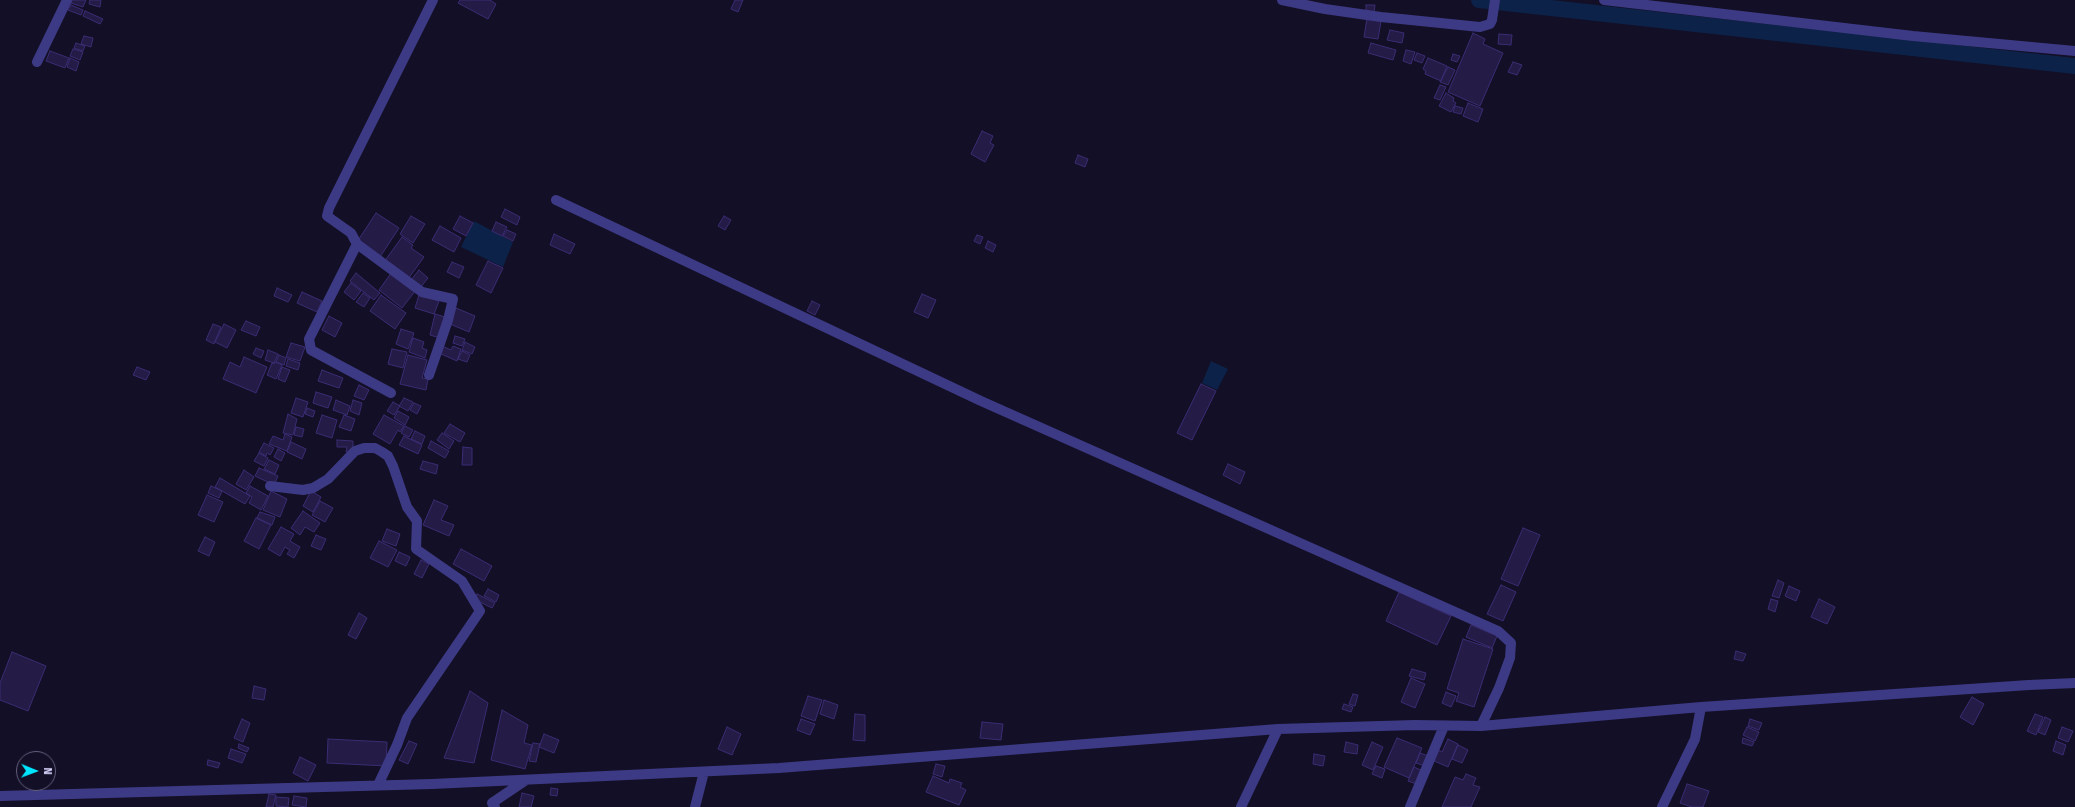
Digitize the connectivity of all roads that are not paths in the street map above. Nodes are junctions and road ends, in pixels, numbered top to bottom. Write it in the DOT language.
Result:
graph roads {
  1 [pos="67,0"];
  2 [pos="433,0"];
  3 [pos="1282,0"];
  4 [pos="1495,0"];
  5 [pos="1604,0"];
  6 [pos="2075,51"];
  7 [pos="37,62"];
  8 [pos="556,200"];
  9 [pos="357,244"];
  10 [pos="429,375"];
  11 [pos="391,393"];
  12 [pos="270,486"];
  13 [pos="2075,684"];
  14 [pos="1701,707"];
  15 [pos="1444,726"];
  16 [pos="1481,726"];
  17 [pos="1278,729"];
  18 [pos="704,772"];
  19 [pos="526,780"];
  20 [pos="378,785"];
  21 [pos="0,796"];
  22 [pos="495,807"];
  23 [pos="695,807"];
  24 [pos="1241,807"];
  25 [pos="1410,807"];
  26 [pos="1662,807"];
  1 -- 7 [label="street"];
  2 -- 9 [label="street"];
  3 -- 4 [label="street"];
  5 -- 6 [label="street"];
  8 -- 16 [label="street"];
  9 -- 10 [label="street"];
  9 -- 11 [label="street"];
  12 -- 20 [label="street"];
  13 -- 14 [label="street"];
  14 -- 16 [label="street"];
  14 -- 26 [label="street"];
  15 -- 16 [label="street"];
  15 -- 17 [label="street"];
  15 -- 25 [label="street"];
  17 -- 18 [label="street"];
  17 -- 24 [label="street"];
  18 -- 19 [label="street"];
  18 -- 23 [label="street"];
  19 -- 20 [label="street"];
  19 -- 22 [label="street"];
  20 -- 21 [label="street"];
}
